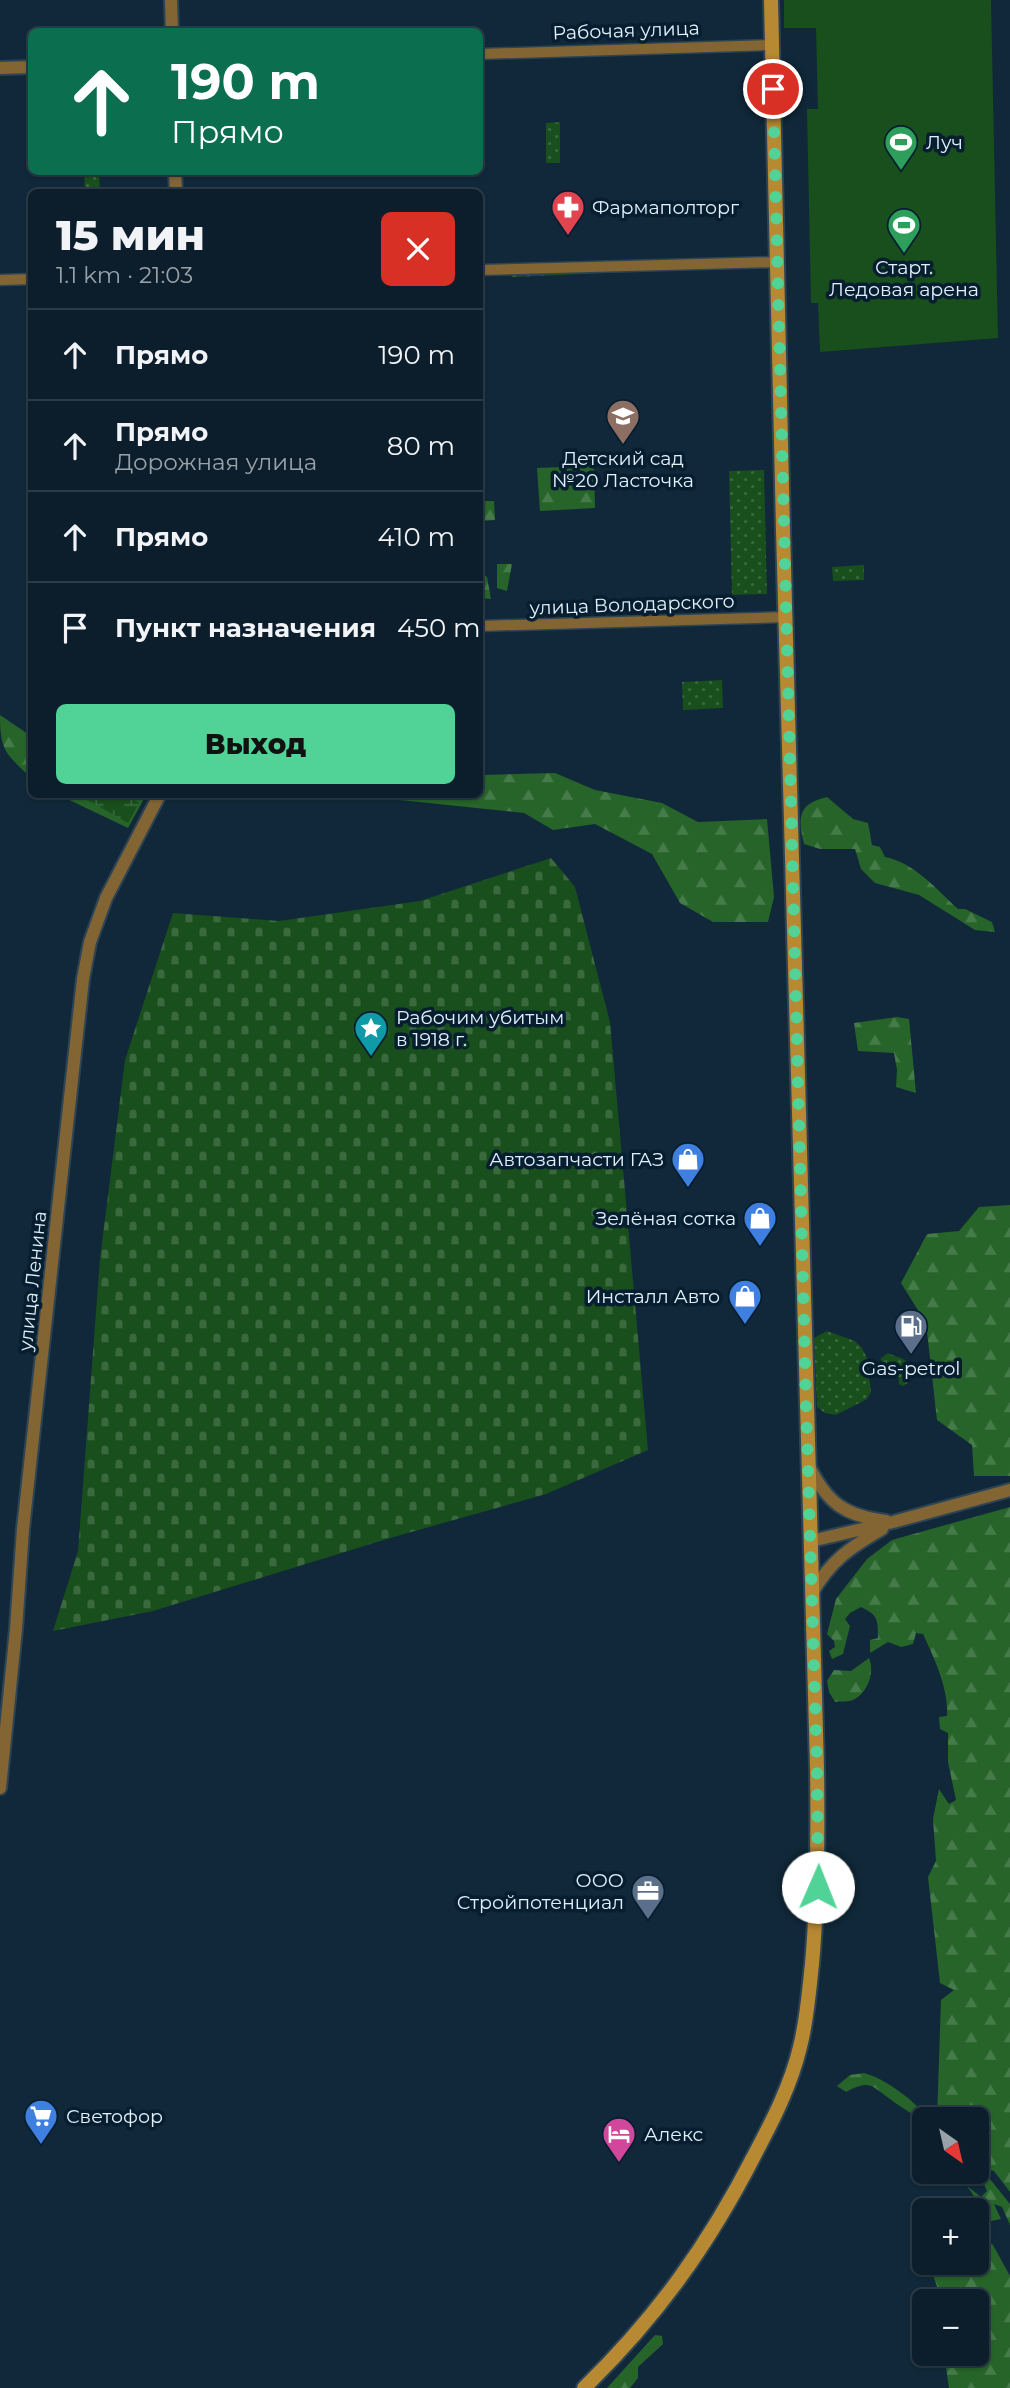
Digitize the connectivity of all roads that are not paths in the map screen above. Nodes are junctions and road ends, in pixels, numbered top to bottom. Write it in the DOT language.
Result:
graph roads {
  1 [pos="171,0"];
  2 [pos="771,0"];
  3 [pos="172,28"];
  4 [pos="773,45"];
  5 [pos="483,54"];
  6 [pos="28,66"];
  7 [pos="0,68"];
  8 [pos="776,262"];
  9 [pos="483,270"];
  10 [pos="28,279"];
  11 [pos="0,280"];
  12 [pos="786,617"];
  13 [pos="483,626"];
  14 [pos="158,798"];
  15 [pos="808,1464"];
  16 [pos="1010,1489"];
  17 [pos="893,1522"];
  18 [pos="811,1541"];
  19 [pos="812,1593"];
  20 [pos="0,1788"];
  21 [pos="584,2388"];
  1 -- 3 [label="street"];
  2 -- 4 [label="main road"];
  4 -- 5 [label="street, Рабочая улица"];
  4 -- 8 [label="main road"];
  6 -- 7 [label="street"];
  8 -- 9 [label="street"];
  8 -- 12 [label="main road"];
  10 -- 11 [label="street"];
  12 -- 13 [label="street, улица Володарского"];
  12 -- 15 [label="main road"];
  14 -- 20 [label="street, улица Ленина"];
  15 -- 17 [label="street"];
  15 -- 18 [label="main road"];
  16 -- 17 [label="street"];
  17 -- 18 [label="street"];
  17 -- 19 [label="street"];
  18 -- 19 [label="main road"];
  19 -- 21 [label="main road"];
}
